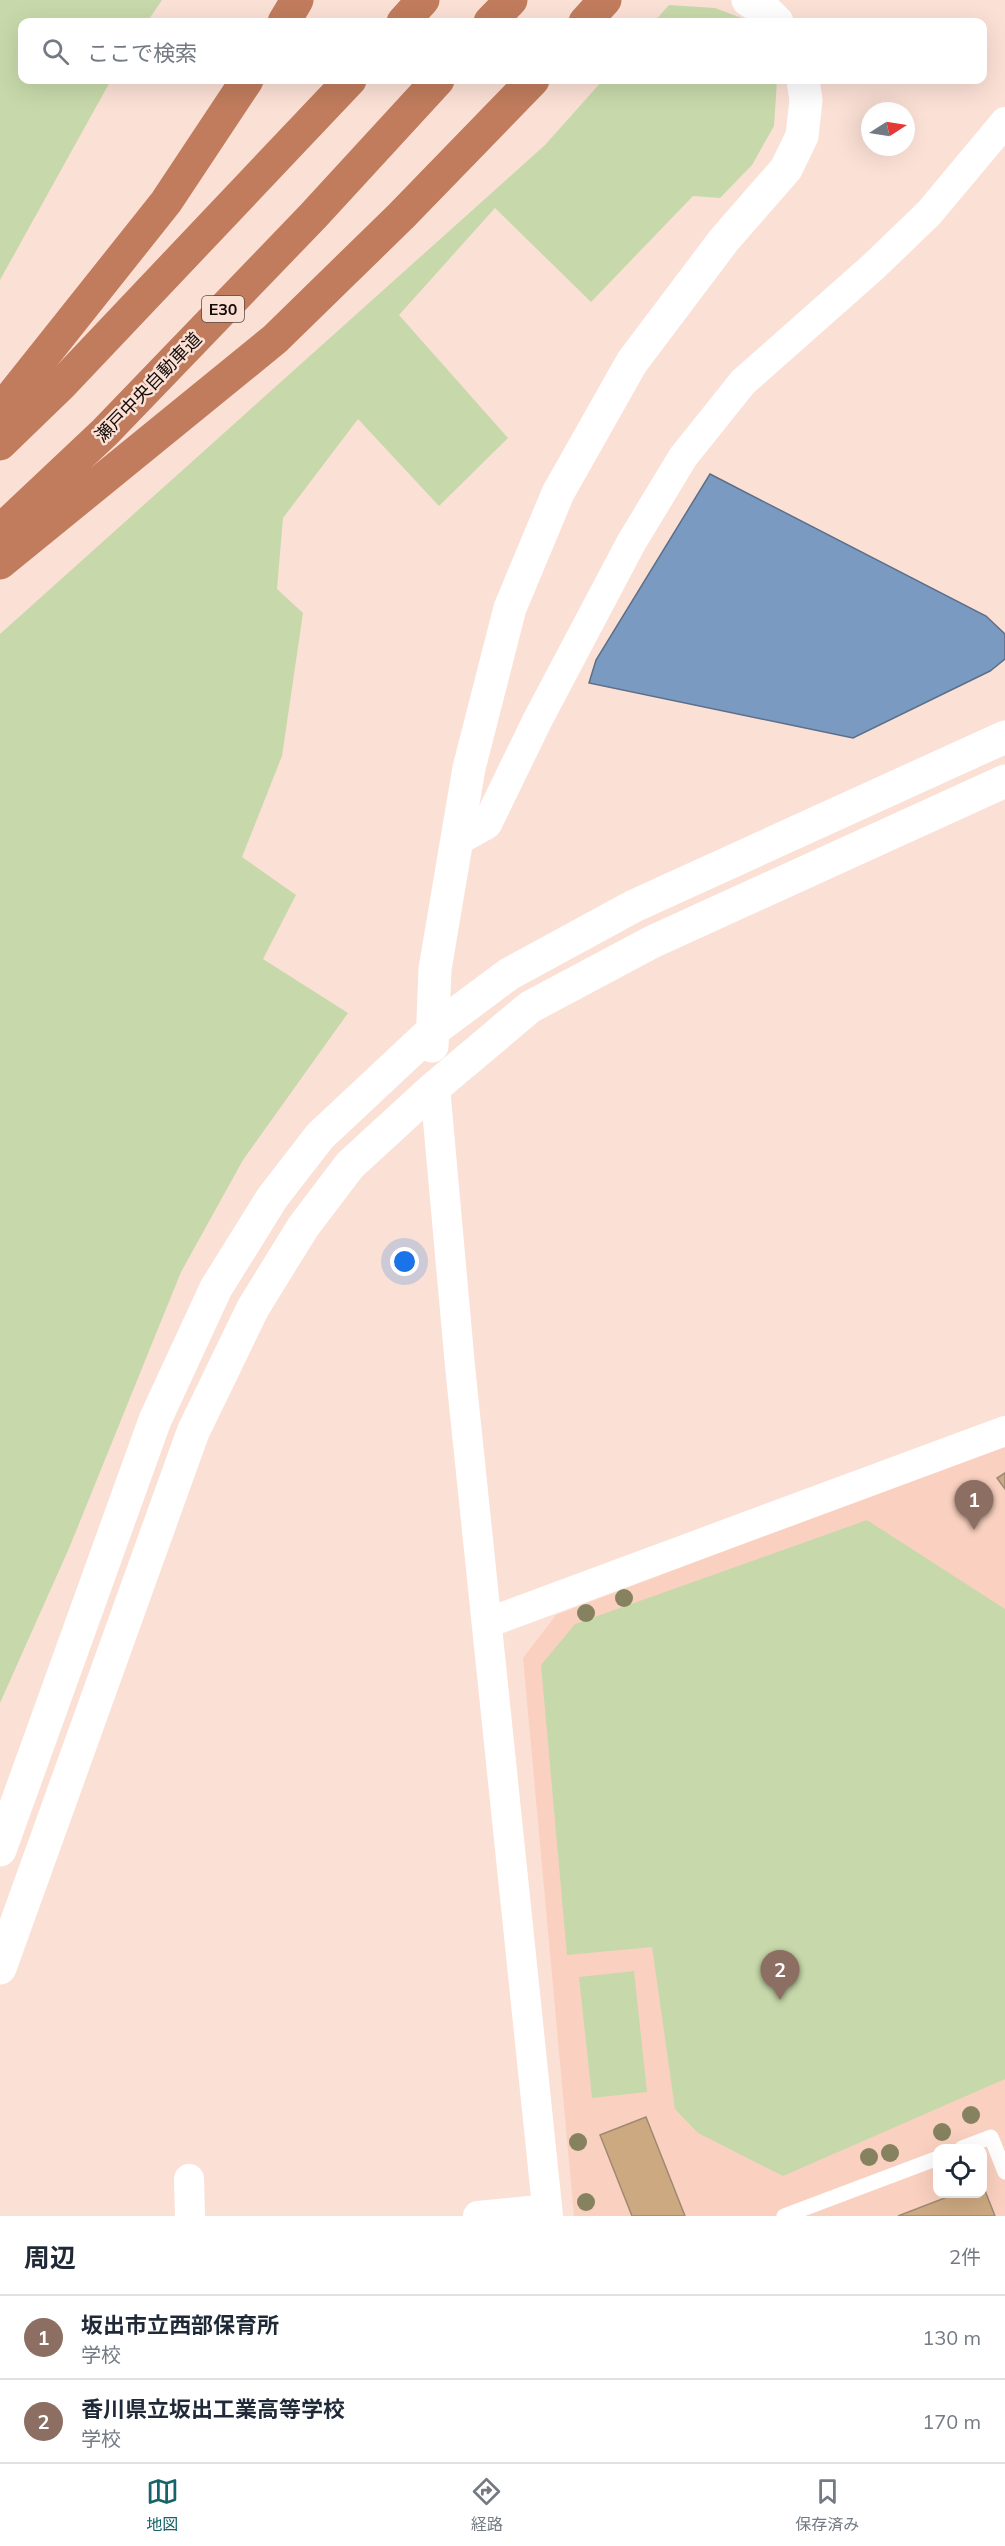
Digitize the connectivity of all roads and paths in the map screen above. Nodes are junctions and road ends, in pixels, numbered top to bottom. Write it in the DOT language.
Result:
graph roads {
  1 [pos="297,0"];
  2 [pos="423,0"];
  3 [pos="511,0"];
  4 [pos="605,0"];
  5 [pos="748,0"];
  6 [pos="286,18"];
  7 [pos="407,18"];
  8 [pos="494,18"];
  9 [pos="589,18"];
  10 [pos="773,18"];
  11 [pos="244,84"];
  12 [pos="346,84"];
  13 [pos="434,84"];
  14 [pos="529,84"];
  15 [pos="804,84"];
  16 [pos="1005,122"];
  17 [pos="0,407"];
  18 [pos="0,444"];
  19 [pos="0,531"];
  20 [pos="0,563"];
  21 [pos="1005,737"];
  22 [pos="1005,781"];
  23 [pos="458,840"];
  24 [pos="431,1032"];
  25 [pos="435,1087"];
  26 [pos="1005,1431"];
  27 [pos="487,1623"];
  28 [pos="0,1850"];
  29 [pos="0,1968"];
  30 [pos="973,2144"];
  31 [pos="933,2160"];
  32 [pos="1005,2172"];
  33 [pos="189,2179"];
  34 [pos="548,2212"];
  35 [pos="190,2216"];
  36 [pos="478,2216"];
  37 [pos="784,2216"];
  1 -- 6 [label="highway"];
  2 -- 7 [label="highway"];
  3 -- 8 [label="highway"];
  4 -- 9 [label="highway"];
  5 -- 10 [label="street"];
  11 -- 17 [label="highway"];
  12 -- 18 [label="highway"];
  13 -- 19 [label="highway, 瀬戸中央自動車道 / E30"];
  14 -- 20 [label="highway"];
  15 -- 23 [label="street"];
  16 -- 23 [label="street"];
  21 -- 24 [label="street"];
  22 -- 25 [label="street"];
  23 -- 24 [label="street"];
  24 -- 25 [label="street"];
  24 -- 28 [label="street"];
  25 -- 27 [label="street"];
  25 -- 29 [label="street"];
  26 -- 27 [label="street"];
  27 -- 34 [label="street"];
  30 -- 32 [label="lane"];
  31 -- 37 [label="lane"];
  33 -- 35 [label="street"];
  34 -- 36 [label="street"];
}
